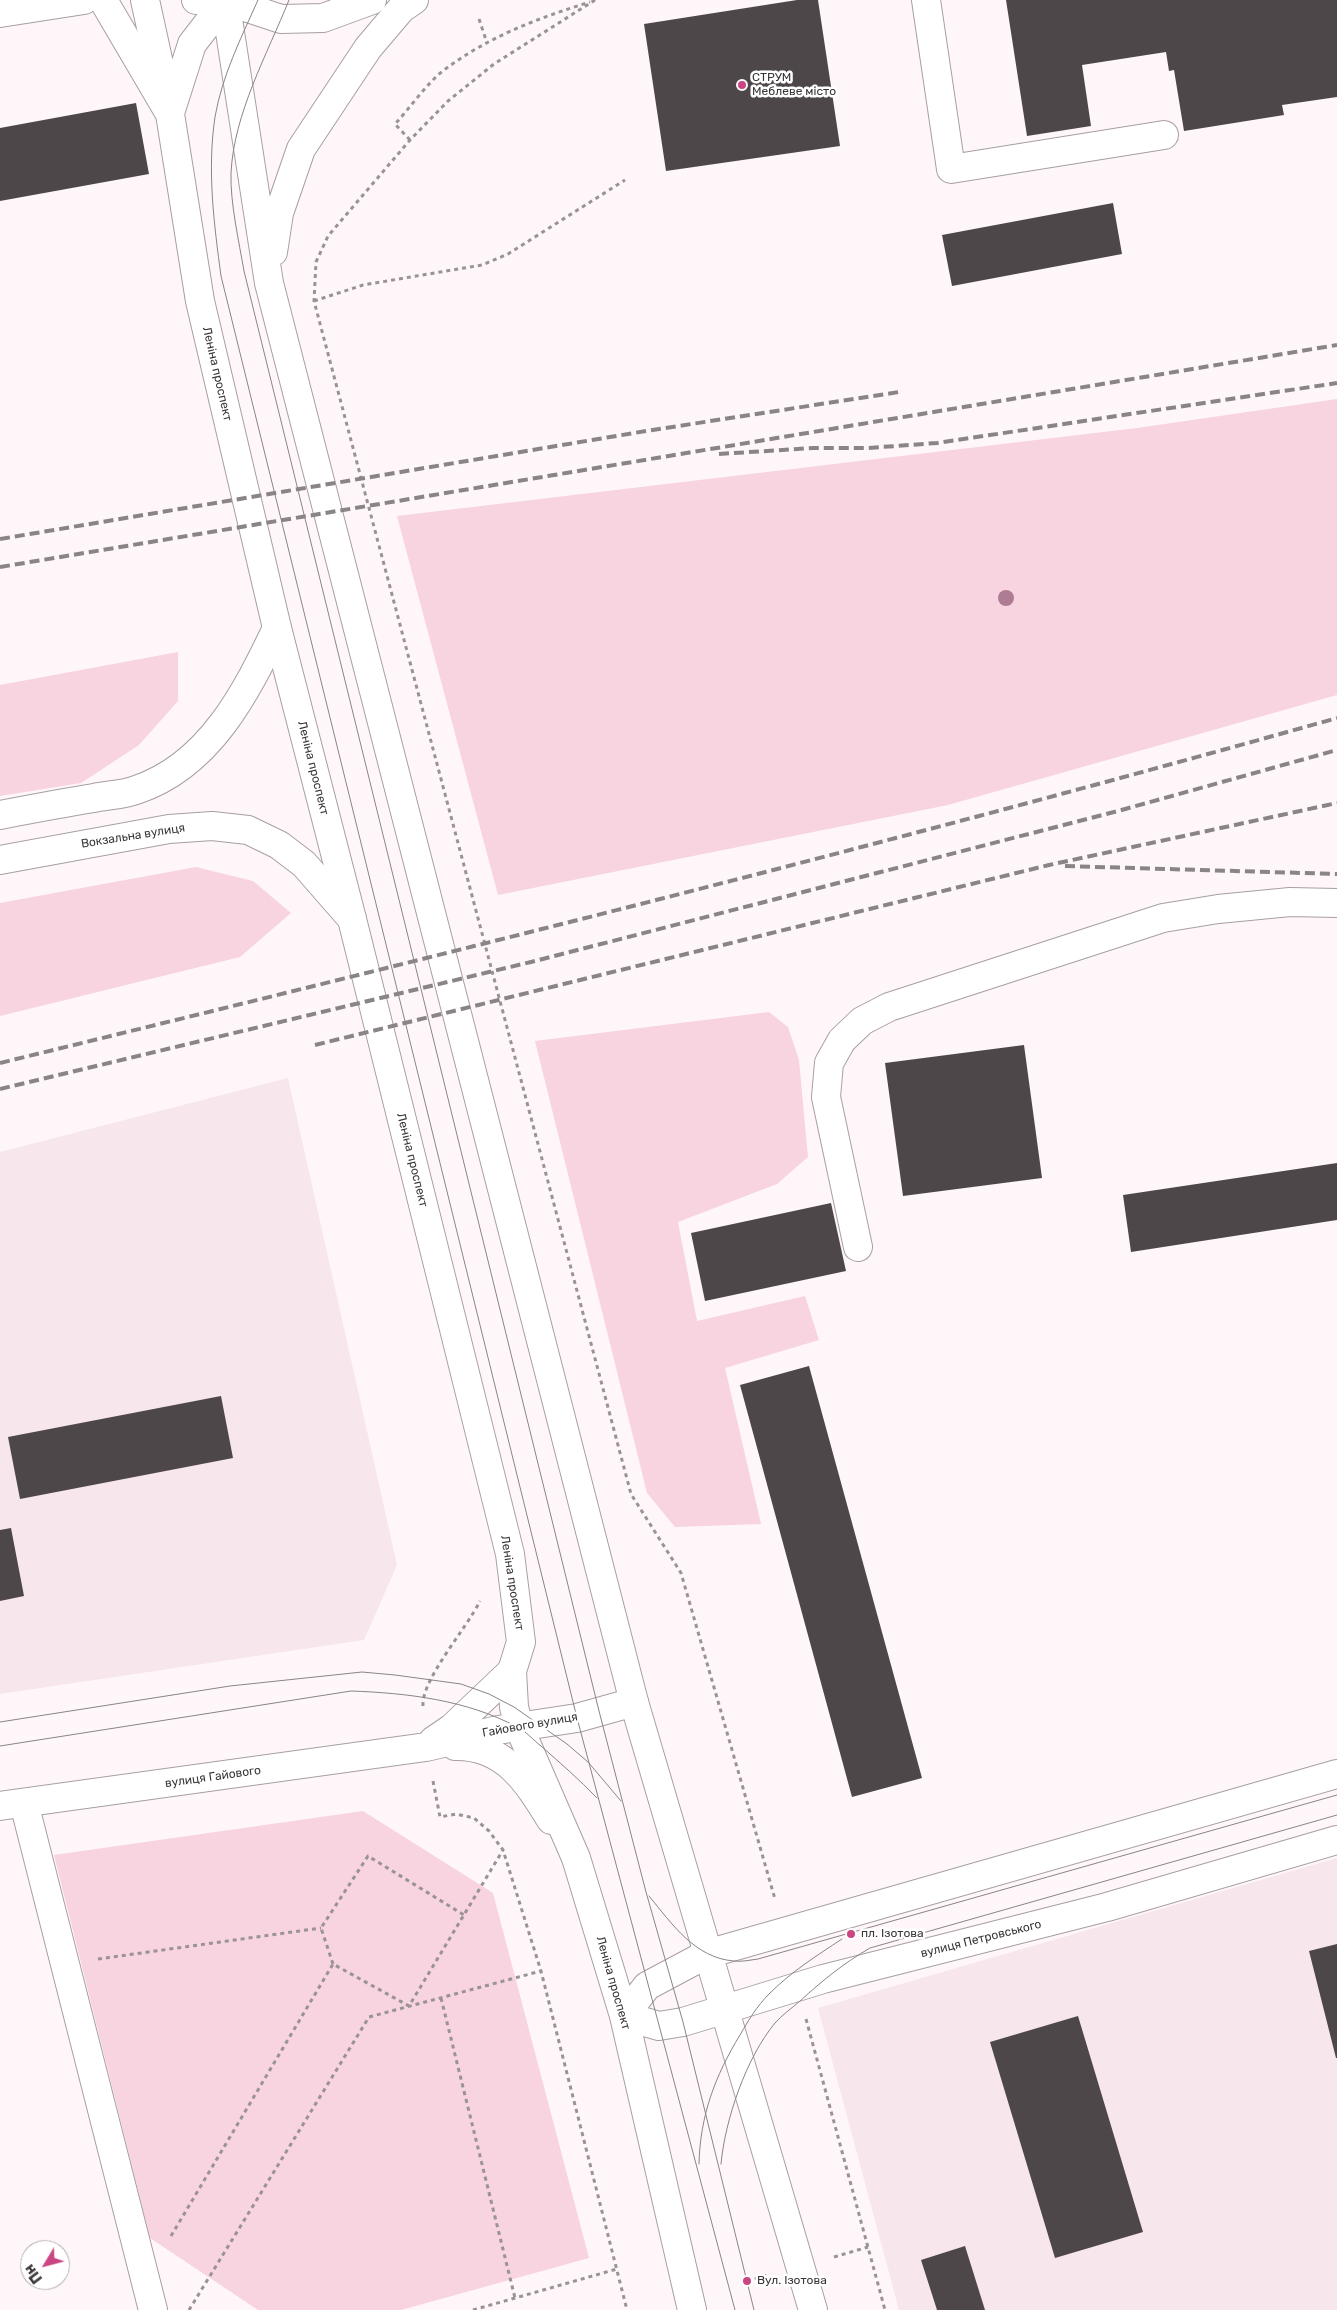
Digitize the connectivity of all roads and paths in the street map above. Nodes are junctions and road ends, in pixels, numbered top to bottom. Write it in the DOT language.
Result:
graph roads {
  1 [pos="84,0"];
  2 [pos="103,0"];
  3 [pos="145,0"];
  4 [pos="196,0"];
  5 [pos="226,0"];
  6 [pos="372,0"];
  7 [pos="414,0"];
  8 [pos="595,0"];
  9 [pos="926,0"];
  10 [pos="0,13"];
  11 [pos="478,19"];
  12 [pos="487,43"];
  13 [pos="170,114"];
  14 [pos="1164,135"];
  15 [pos="410,140"];
  16 [pos="626,180"];
  17 [pos="269,283"];
  18 [pos="314,301"];
  19 [pos="277,628"];
  20 [pos="0,815"];
  21 [pos="0,860"];
  22 [pos="1337,903"];
  23 [pos="352,919"];
  24 [pos="858,1247"];
  25 [pos="512,1671"];
  26 [pos="634,1702"];
  27 [pos="519,1727"];
  28 [pos="426,1747"];
  29 [pos="1337,1774"];
  30 [pos="12,1805"];
  31 [pos="440,1818"];
  32 [pos="1337,1840"];
  33 [pos="502,1850"];
  34 [pos="576,1858"];
  35 [pos="464,1915"];
  36 [pos="321,1928"];
  37 [pos="785,1932"];
  38 [pos="707,1954"];
  39 [pos="65,1964"];
  40 [pos="333,1964"];
  41 [pos="541,1970"];
  42 [pos="799,1986"];
  43 [pos="441,1998"];
  44 [pos="409,2006"];
  45 [pos="724,2009"];
  46 [pos="624,2016"];
  47 [pos="617,2269"];
  48 [pos="145,2280"];
  49 [pos="515,2298"];
  50 [pos="153,2310"];
  51 [pos="189,2310"];
  52 [pos="473,2310"];
  53 [pos="628,2310"];
  54 [pos="692,2310"];
  55 [pos="813,2310"];
  56 [pos="885,2310"];
  1 -- 10 [label="main road"];
  2 -- 13 [label="main road"];
  3 -- 13 [label="main road, Леніна проспект"];
  4 -- 5 [label="main road"];
  5 -- 6 [label="main road"];
  5 -- 13 [label="main road"];
  5 -- 17 [label="main road"];
  7 -- 17 [label="main road"];
  8 -- 12 [label="path"];
  8 -- 15 [label="path"];
  9 -- 14 [label="main road"];
  11 -- 12 [label="path"];
  12 -- 15 [label="path"];
  13 -- 19 [label="main road, Леніна проспект"];
  15 -- 18 [label="path"];
  16 -- 18 [label="path"];
  17 -- 26 [label="main road"];
  18 -- 37 [label="path"];
  19 -- 20 [label="main road"];
  19 -- 23 [label="main road, Леніна проспект"];
  21 -- 23 [label="main road, Вокзальна вулиця"];
  22 -- 24 [label="main road"];
  23 -- 25 [label="main road, Леніна проспект"];
  25 -- 27 [label="main road, Леніна проспект"];
  25 -- 28 [label="main road"];
  26 -- 27 [label="main road, Гайового вулиця"];
  26 -- 38 [label="main road"];
  27 -- 28 [label="main road, Гайового вулиця"];
  27 -- 34 [label="main road, Леніна проспект"];
  28 -- 30 [label="main road, вулиця Гайового"];
  28 -- 34 [label="main road, Гайового вулиця"];
  29 -- 37 [label="main road"];
  30 -- 39 [label="main road"];
  31 -- 33 [label="path"];
  32 -- 42 [label="main road, вулиця Петровського"];
  33 -- 35 [label="path"];
  33 -- 41 [label="path"];
  34 -- 46 [label="main road, Леніна проспект"];
  35 -- 36 [label="path"];
  35 -- 44 [label="path"];
  36 -- 39 [label="path"];
  36 -- 40 [label="path"];
  37 -- 38 [label="main road"];
  38 -- 45 [label="main road"];
  38 -- 46 [label="main road"];
  39 -- 48 [label="main road"];
  40 -- 44 [label="path"];
  40 -- 48 [label="path"];
  41 -- 43 [label="path"];
  41 -- 47 [label="path"];
  42 -- 45 [label="main road, вулиця Петровського"];
  42 -- 56 [label="path"];
  43 -- 44 [label="path"];
  43 -- 49 [label="path"];
  44 -- 51 [label="path"];
  45 -- 46 [label="main road, вулиця Петровського"];
  45 -- 55 [label="main road"];
  46 -- 54 [label="main road, Леніна проспект"];
  47 -- 49 [label="path"];
  47 -- 53 [label="path"];
  48 -- 50 [label="main road"];
  49 -- 52 [label="path"];
}
